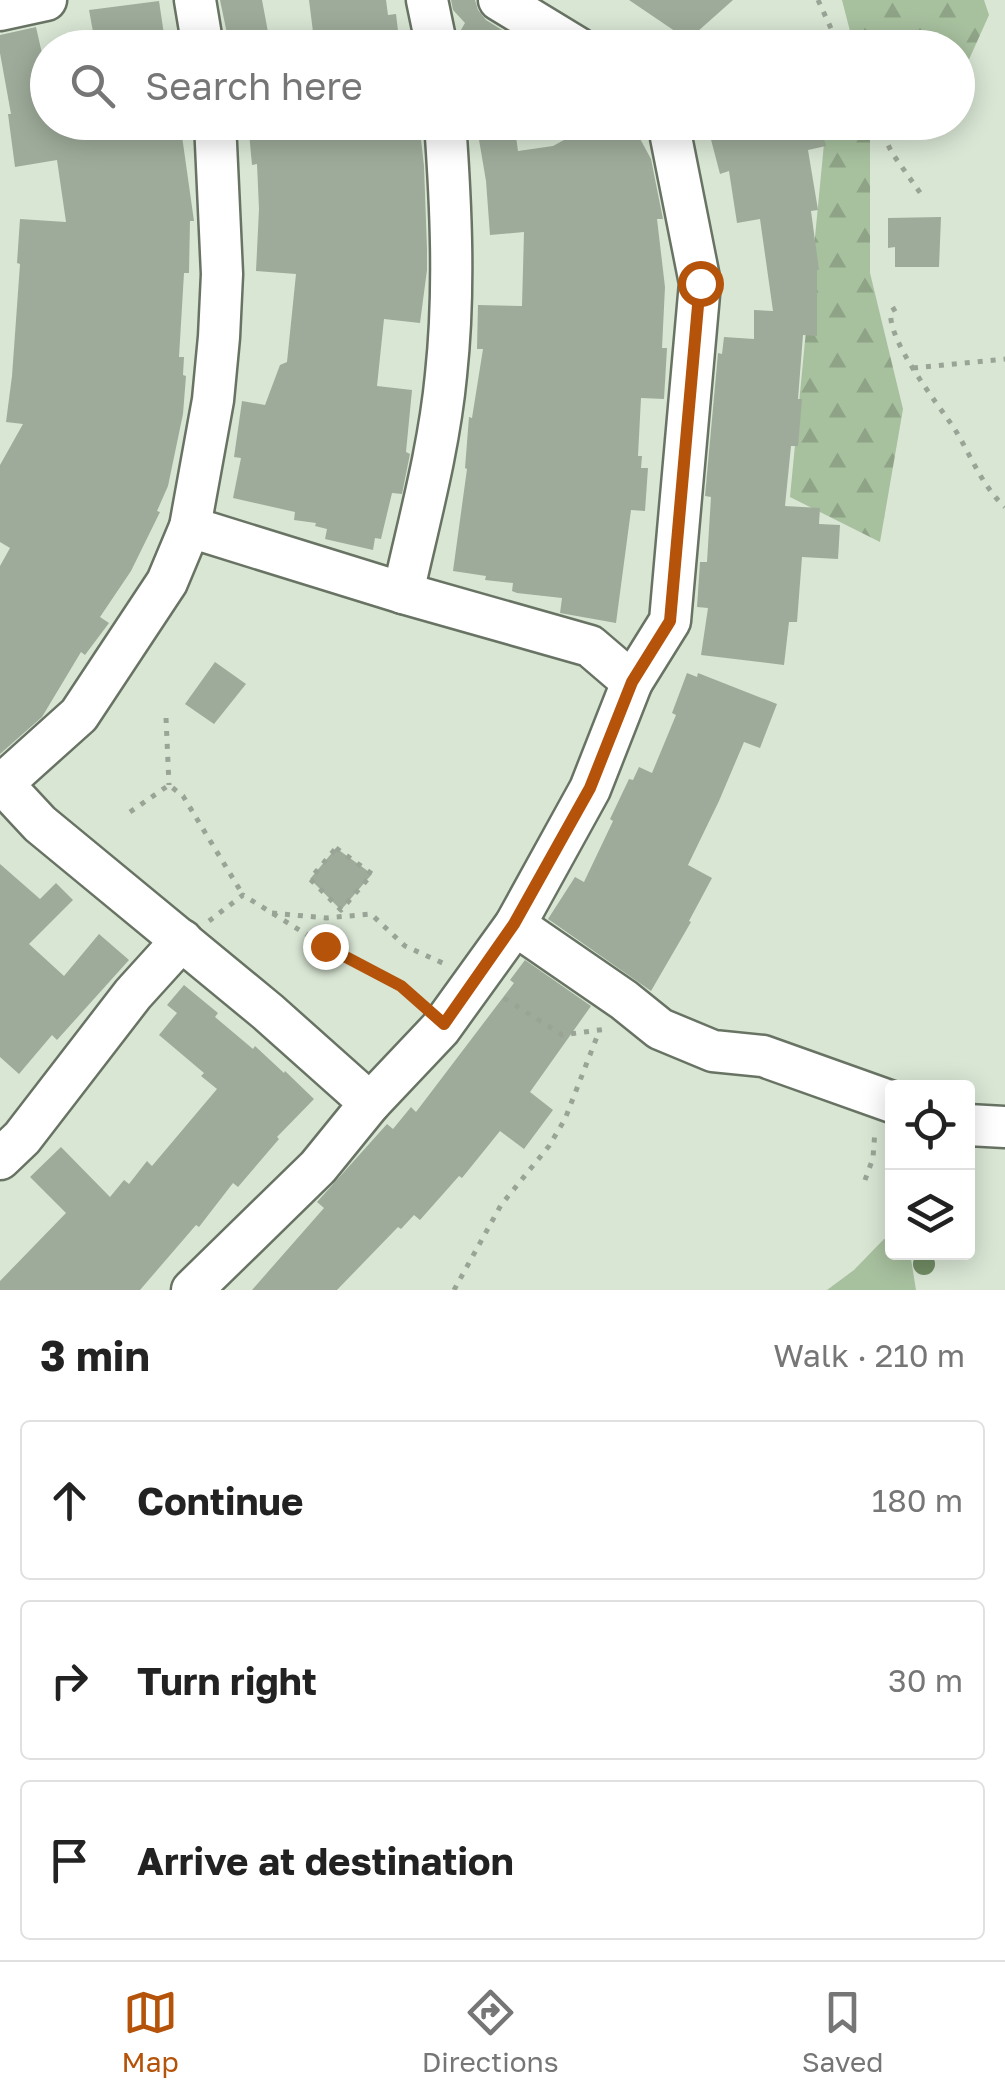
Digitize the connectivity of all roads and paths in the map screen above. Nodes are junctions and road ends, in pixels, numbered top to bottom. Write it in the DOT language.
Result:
graph roads {
  1 [pos="46,0"];
  2 [pos="195,0"];
  3 [pos="427,0"];
  4 [pos="499,0"];
  5 [pos="818,0"];
  6 [pos="0,10"];
  7 [pos="200,30"];
  8 [pos="433,30"];
  9 [pos="548,30"];
  10 [pos="832,30"];
  11 [pos="217,140"];
  12 [pos="445,140"];
  13 [pos="672,140"];
  14 [pos="886,140"];
  15 [pos="921,194"];
  16 [pos="896,308"];
  17 [pos="1005,359"];
  18 [pos="913,368"];
  19 [pos="1005,508"];
  20 [pos="190,527"];
  21 [pos="403,593"];
  22 [pos="632,682"];
  23 [pos="166,718"];
  24 [pos="1,783"];
  25 [pos="170,786"];
  26 [pos="130,812"];
  27 [pos="244,895"];
  28 [pos="341,910"];
  29 [pos="272,913"];
  30 [pos="514,924"];
  31 [pos="182,940"];
  32 [pos="476,979"];
  33 [pos="444,1024"];
  34 [pos="660,1029"];
  35 [pos="600,1030"];
  36 [pos="885,1100"];
  37 [pos="370,1103"];
  38 [pos="975,1125"];
  39 [pos="1005,1127"];
  40 [pos="0,1159"];
  41 [pos="866,1180"];
  42 [pos="192,1290"];
  43 [pos="454,1290"];
  1 -- 6 [label="street"];
  2 -- 7 [label="street"];
  3 -- 8 [label="street"];
  4 -- 9 [label="street"];
  5 -- 10 [label="path"];
  11 -- 20 [label="street"];
  12 -- 21 [label="street"];
  13 -- 22 [label="street"];
  14 -- 15 [label="path"];
  16 -- 18 [label="path"];
  17 -- 18 [label="path"];
  18 -- 19 [label="path"];
  20 -- 21 [label="street"];
  20 -- 24 [label="street"];
  21 -- 22 [label="street"];
  22 -- 30 [label="street"];
  23 -- 25 [label="path"];
  24 -- 31 [label="street"];
  25 -- 26 [label="path"];
  25 -- 27 [label="path"];
  27 -- 29 [label="path"];
  27 -- 31 [label="path"];
  28 -- 28 [label="path"];
  29 -- 32 [label="path"];
  29 -- 33 [label="path"];
  30 -- 32 [label="street"];
  30 -- 34 [label="street"];
  31 -- 37 [label="street"];
  31 -- 40 [label="street"];
  32 -- 33 [label="street"];
  32 -- 35 [label="path"];
  33 -- 37 [label="street"];
  34 -- 35 [label="path"];
  34 -- 36 [label="street"];
  35 -- 43 [label="path"];
  36 -- 41 [label="path"];
  37 -- 42 [label="street"];
  38 -- 39 [label="street"];
}
